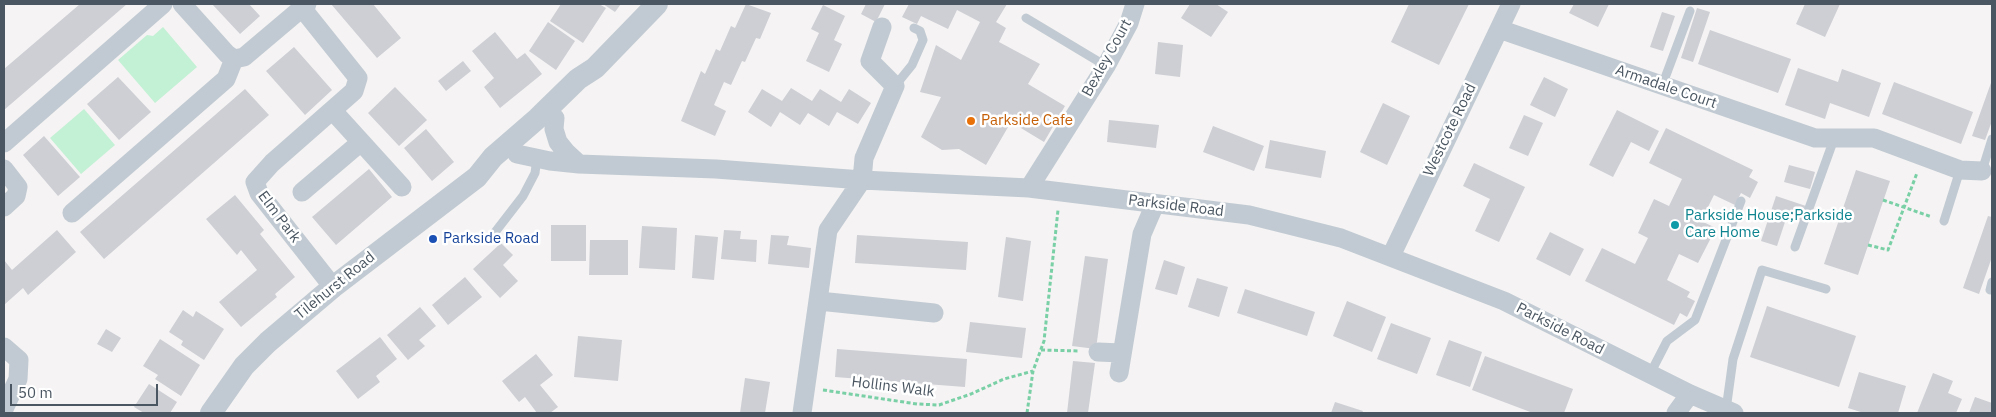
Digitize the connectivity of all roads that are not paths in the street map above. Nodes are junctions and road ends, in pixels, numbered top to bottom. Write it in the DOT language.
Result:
graph roads {
  1 [pos="164,4"];
  2 [pos="182,4"];
  3 [pos="657,4"];
  4 [pos="1135,4"];
  5 [pos="1511,4"];
  6 [pos="305,6"];
  7 [pos="1690,11"];
  8 [pos="1026,18"];
  9 [pos="882,27"];
  10 [pos="914,28"];
  11 [pos="1499,29"];
  12 [pos="234,60"];
  13 [pos="1106,66"];
  14 [pos="595,68"];
  15 [pos="895,86"];
  16 [pos="1662,86"];
  17 [pos="333,111"];
  18 [pos="555,118"];
  19 [pos="1834,139"];
  20 [pos="1992,140"];
  21 [pos="361,142"];
  22 [pos="4,143"];
  23 [pos="527,156"];
  24 [pos="580,164"];
  25 [pos="4,169"];
  26 [pos="1960,170"];
  27 [pos="1989,170"];
  28 [pos="477,177"];
  29 [pos="862,180"];
  30 [pos="402,187"];
  31 [pos="1029,188"];
  32 [pos="302,192"];
  33 [pos="1741,202"];
  34 [pos="1155,204"];
  35 [pos="4,208"];
  36 [pos="72,213"];
  37 [pos="1944,222"];
  38 [pos="490,240"];
  39 [pos="1795,247"];
  40 [pos="1391,256"];
  41 [pos="333,287"];
  42 [pos="1826,289"];
  43 [pos="819,301"];
  44 [pos="934,313"];
  45 [pos="4,347"];
  46 [pos="1098,352"];
  47 [pos="1121,352"];
  48 [pos="1119,372"];
  49 [pos="1650,374"];
  50 [pos="1690,394"];
  51 [pos="4,409"];
  52 [pos="1730,412"];
  53 [pos="213,413"];
  54 [pos="802,413"];
  55 [pos="1676,413"];
  1 -- 22 [label="street"];
  2 -- 12 [label="street"];
  3 -- 14 [label="street, Tilehurst Road"];
  4 -- 13 [label="street, Bexley Court"];
  5 -- 11 [label="street, Westcote Road"];
  6 -- 12 [label="street, Elm Park"];
  6 -- 17 [label="street, Elm Park"];
  7 -- 16 [label="lane"];
  8 -- 13 [label="lane"];
  9 -- 15 [label="street"];
  10 -- 15 [label="lane"];
  11 -- 16 [label="street, Armadale Court"];
  11 -- 40 [label="street, Westcote Road"];
  12 -- 36 [label="street"];
  13 -- 31 [label="street, Bexley Court"];
  14 -- 18 [label="street, Tilehurst Road"];
  14 -- 28 [label="street, Tilehurst Road"];
  15 -- 29 [label="street"];
  16 -- 19 [label="street, Armadale Court"];
  17 -- 21 [label="street"];
  17 -- 41 [label="street, Elm Park"];
  18 -- 23 [label="street, Tilehurst Road"];
  18 -- 24 [label="street"];
  19 -- 26 [label="street, Armadale Court"];
  19 -- 39 [label="lane"];
  20 -- 27 [label="lane"];
  21 -- 30 [label="street"];
  21 -- 32 [label="street"];
  23 -- 24 [label="street, Parkside Road"];
  23 -- 28 [label="street, Tilehurst Road"];
  23 -- 38 [label="lane"];
  24 -- 29 [label="street, Parkside Road"];
  25 -- 35 [label="street"];
  26 -- 27 [label="street, Armadale Court"];
  26 -- 37 [label="lane"];
  28 -- 41 [label="street, Tilehurst Road"];
  29 -- 31 [label="street, Parkside Road"];
  29 -- 43 [label="street"];
  31 -- 34 [label="street, Parkside Road"];
  33 -- 49 [label="lane"];
  34 -- 40 [label="street, Parkside Road"];
  34 -- 47 [label="street"];
  40 -- 49 [label="street, Parkside Road"];
  41 -- 53 [label="street, Tilehurst Road"];
  42 -- 52 [label="lane"];
  43 -- 44 [label="street"];
  43 -- 54 [label="street"];
  45 -- 51 [label="street"];
  46 -- 47 [label="street"];
  47 -- 48 [label="street"];
  49 -- 50 [label="street, Parkside Road"];
  50 -- 52 [label="street, Parkside Road"];
  50 -- 55 [label="street"];
}
